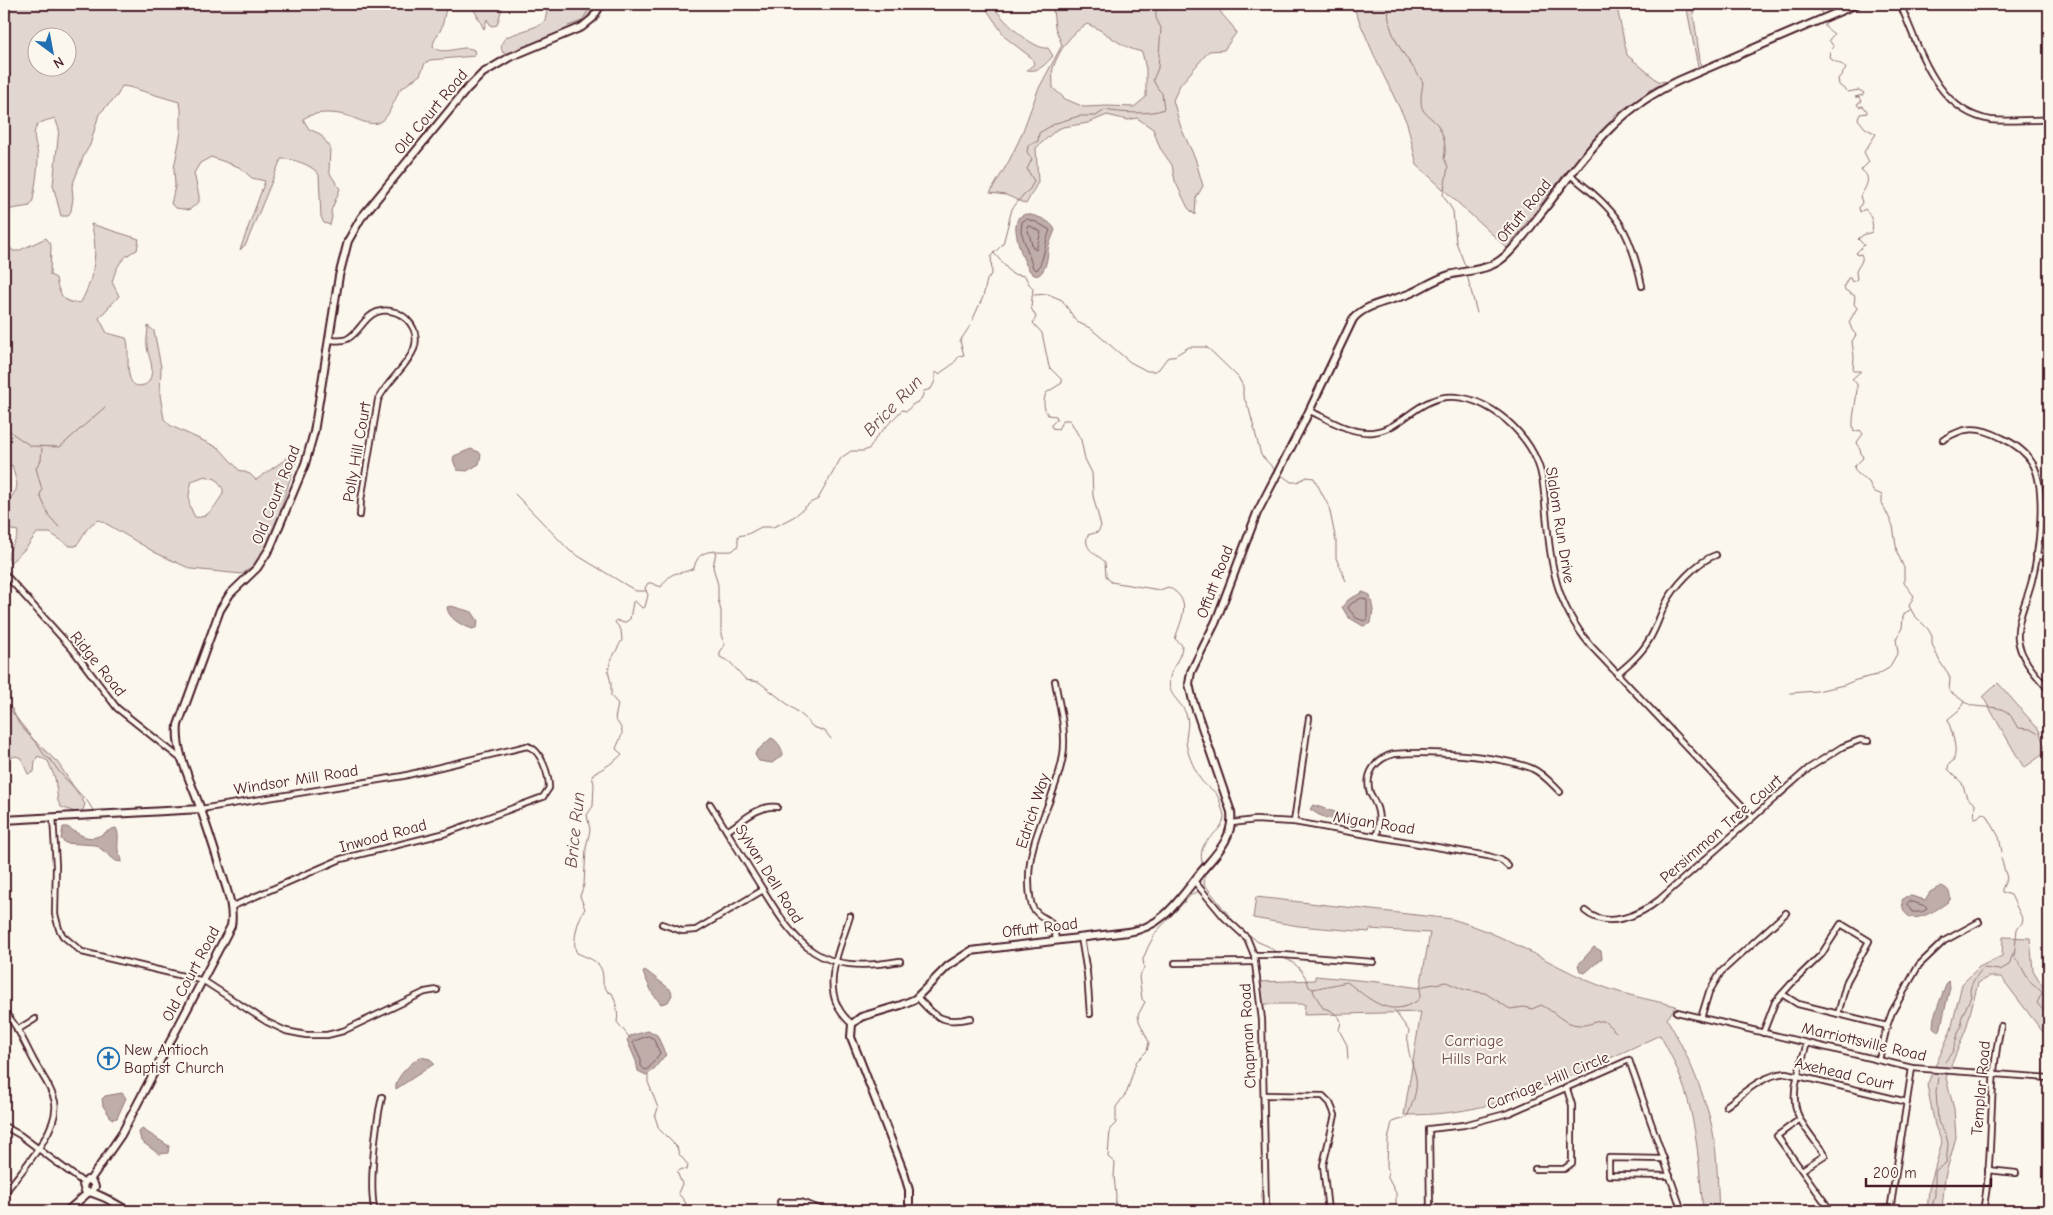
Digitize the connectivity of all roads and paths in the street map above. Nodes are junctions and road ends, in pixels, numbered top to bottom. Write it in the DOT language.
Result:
graph roads {
  1 [pos="601,4"];
  2 [pos="1857,4"];
  3 [pos="1900,4"];
  4 [pos="2049,120"];
  5 [pos="1570,175"];
  6 [pos="1642,286"];
  7 [pos="328,340"];
  8 [pos="1310,411"];
  9 [pos="1943,440"];
  10 [pos="360,515"];
  11 [pos="1716,555"];
  12 [pos="2036,555"];
  13 [pos="2049,558"];
  14 [pos="4,573"];
  15 [pos="1617,674"];
  16 [pos="2049,680"];
  17 [pos="1055,681"];
  18 [pos="2044,684"];
  19 [pos="2049,690"];
  20 [pos="1309,718"];
  21 [pos="1868,741"];
  22 [pos="183,760"];
  23 [pos="1560,792"];
  24 [pos="543,797"];
  25 [pos="710,804"];
  26 [pos="777,807"];
  27 [pos="201,809"];
  28 [pos="53,817"];
  29 [pos="1752,817"];
  30 [pos="4,820"];
  31 [pos="1294,822"];
  32 [pos="1232,823"];
  33 [pos="727,831"];
  34 [pos="1377,836"];
  35 [pos="1508,866"];
  36 [pos="1194,881"];
  37 [pos="763,890"];
  38 [pos="231,907"];
  39 [pos="1585,911"];
  40 [pos="1786,913"];
  41 [pos="850,916"];
  42 [pos="1979,922"];
  43 [pos="662,924"];
  44 [pos="1081,937"];
  45 [pos="1056,940"];
  46 [pos="1254,955"];
  47 [pos="900,961"];
  48 [pos="836,962"];
  49 [pos="1255,962"];
  50 [pos="1373,962"];
  51 [pos="1175,963"];
  52 [pos="204,981"];
  53 [pos="437,990"];
  54 [pos="1782,994"];
  55 [pos="917,997"];
  56 [pos="4,1012"];
  57 [pos="1677,1012"];
  58 [pos="1090,1014"];
  59 [pos="1838,1014"];
  60 [pos="971,1018"];
  61 [pos="1701,1018"];
  62 [pos="35,1019"];
  63 [pos="852,1024"];
  64 [pos="1887,1026"];
  65 [pos="2000,1026"];
  66 [pos="17,1030"];
  67 [pos="1764,1032"];
  68 [pos="1807,1043"];
  69 [pos="1879,1060"];
  70 [pos="1912,1068"];
  71 [pos="1993,1074"];
  72 [pos="1798,1076"];
  73 [pos="2049,1078"];
  74 [pos="1567,1089"];
  75 [pos="1264,1095"];
  76 [pos="382,1097"];
  77 [pos="1907,1102"];
  78 [pos="1726,1106"];
  79 [pos="1800,1119"];
  80 [pos="4,1126"];
  81 [pos="38,1149"];
  82 [pos="1664,1159"];
  83 [pos="1535,1169"];
  84 [pos="1802,1170"];
  85 [pos="1988,1170"];
  86 [pos="2016,1172"];
  87 [pos="1670,1176"];
  88 [pos="90,1186"];
  89 [pos="4,1194"];
  90 [pos="780,1202"];
  91 [pos="67,1211"];
  92 [pos="128,1211"];
  93 [pos="375,1211"];
  94 [pos="825,1211"];
  95 [pos="909,1211"];
  96 [pos="1266,1211"];
  97 [pos="1328,1211"];
  98 [pos="1430,1211"];
  99 [pos="1682,1211"];
  100 [pos="1831,1211"];
  101 [pos="1890,1211"];
  102 [pos="1983,1211"];
  1 -- 7 [label="street, Old Court Road"];
  2 -- 5 [label="street, Offutt Road"];
  3 -- 4 [label="street"];
  5 -- 6 [label="street"];
  5 -- 8 [label="street, Offutt Road"];
  7 -- 10 [label="street, Polly Hill Court"];
  7 -- 22 [label="street, Old Court Road"];
  8 -- 15 [label="street, Slalom Run Drive"];
  8 -- 32 [label="street, Offutt Road"];
  9 -- 12 [label="street"];
  11 -- 15 [label="street"];
  12 -- 13 [label="street"];
  12 -- 18 [label="street"];
  14 -- 22 [label="street, Ridge Road"];
  15 -- 29 [label="street, Slalom Run Drive"];
  16 -- 18 [label="street"];
  17 -- 45 [label="street, Edrich Way"];
  18 -- 19 [label="street"];
  20 -- 31 [label="street"];
  21 -- 29 [label="street, Persimmon Tree Court"];
  22 -- 27 [label="street, Old Court Road"];
  23 -- 34 [label="street"];
  24 -- 27 [label="street, Windsor Mill Road"];
  24 -- 38 [label="street, Inwood Road"];
  25 -- 33 [label="street, Sylvan Dell Road"];
  26 -- 33 [label="street"];
  27 -- 28 [label="street, Windsor Mill Road"];
  27 -- 38 [label="street, Old Court Road"];
  28 -- 30 [label="street, Windsor Mill Road"];
  28 -- 52 [label="street"];
  29 -- 39 [label="street, Persimmon Tree Court"];
  31 -- 32 [label="street, Migan Road"];
  31 -- 34 [label="street, Migan Road"];
  32 -- 36 [label="street, Offutt Road"];
  33 -- 37 [label="street, Sylvan Dell Road"];
  34 -- 35 [label="street, Migan Road"];
  36 -- 44 [label="street, Offutt Road"];
  36 -- 46 [label="street, Chapman Road"];
  37 -- 43 [label="street"];
  37 -- 48 [label="street, Sylvan Dell Road"];
  38 -- 52 [label="street, Old Court Road"];
  40 -- 61 [label="street"];
  41 -- 48 [label="street"];
  42 -- 64 [label="street"];
  44 -- 45 [label="street, Offutt Road"];
  44 -- 58 [label="street"];
  45 -- 55 [label="street, Offutt Road"];
  46 -- 49 [label="street, Chapman Road"];
  46 -- 50 [label="street"];
  47 -- 48 [label="street, Sylvan Dell Road"];
  48 -- 63 [label="street"];
  49 -- 51 [label="street"];
  49 -- 75 [label="street, Chapman Road"];
  52 -- 53 [label="street"];
  52 -- 88 [label="street, Old Court Road"];
  54 -- 59 [label="street"];
  54 -- 59 [label="street"];
  54 -- 67 [label="street"];
  55 -- 60 [label="street"];
  55 -- 63 [label="street, Offutt Road"];
  56 -- 66 [label="street"];
  57 -- 61 [label="street, Marriottsville Road"];
  59 -- 64 [label="street"];
  61 -- 67 [label="street, Marriottsville Road"];
  62 -- 66 [label="street"];
  63 -- 95 [label="street"];
  64 -- 69 [label="street"];
  65 -- 71 [label="street, Templar Road"];
  66 -- 81 [label="street"];
  67 -- 68 [label="street, Marriottsville Road"];
  68 -- 69 [label="street, Marriottsville Road"];
  68 -- 72 [label="street"];
  69 -- 70 [label="street, Marriottsville Road"];
  70 -- 71 [label="street, Marriottsville Road"];
  70 -- 77 [label="street"];
  71 -- 73 [label="street, Marriottsville Road"];
  71 -- 85 [label="street, Templar Road"];
  72 -- 77 [label="street, Axehead Court"];
  72 -- 78 [label="street, Axehead Court"];
  72 -- 79 [label="street"];
  74 -- 82 [label="street, Carriage Hill Circle"];
  74 -- 83 [label="street"];
  74 -- 98 [label="street, Carriage Hill Circle"];
  75 -- 96 [label="street, Chapman Road"];
  75 -- 97 [label="street"];
  76 -- 93 [label="street"];
  77 -- 101 [label="street"];
  79 -- 84 [label="street"];
  79 -- 84 [label="street"];
  80 -- 81 [label="street"];
  81 -- 88 [label="street"];
  81 -- 89 [label="street"];
  82 -- 87 [label="street, Carriage Hill Circle"];
  82 -- 87 [label="street"];
  84 -- 100 [label="street"];
  85 -- 86 [label="street"];
  85 -- 102 [label="street, Templar Road"];
  87 -- 99 [label="street, Carriage Hill Circle"];
  88 -- 91 [label="street, Old Court Road"];
  88 -- 92 [label="street"];
  90 -- 94 [label="street"];
}
